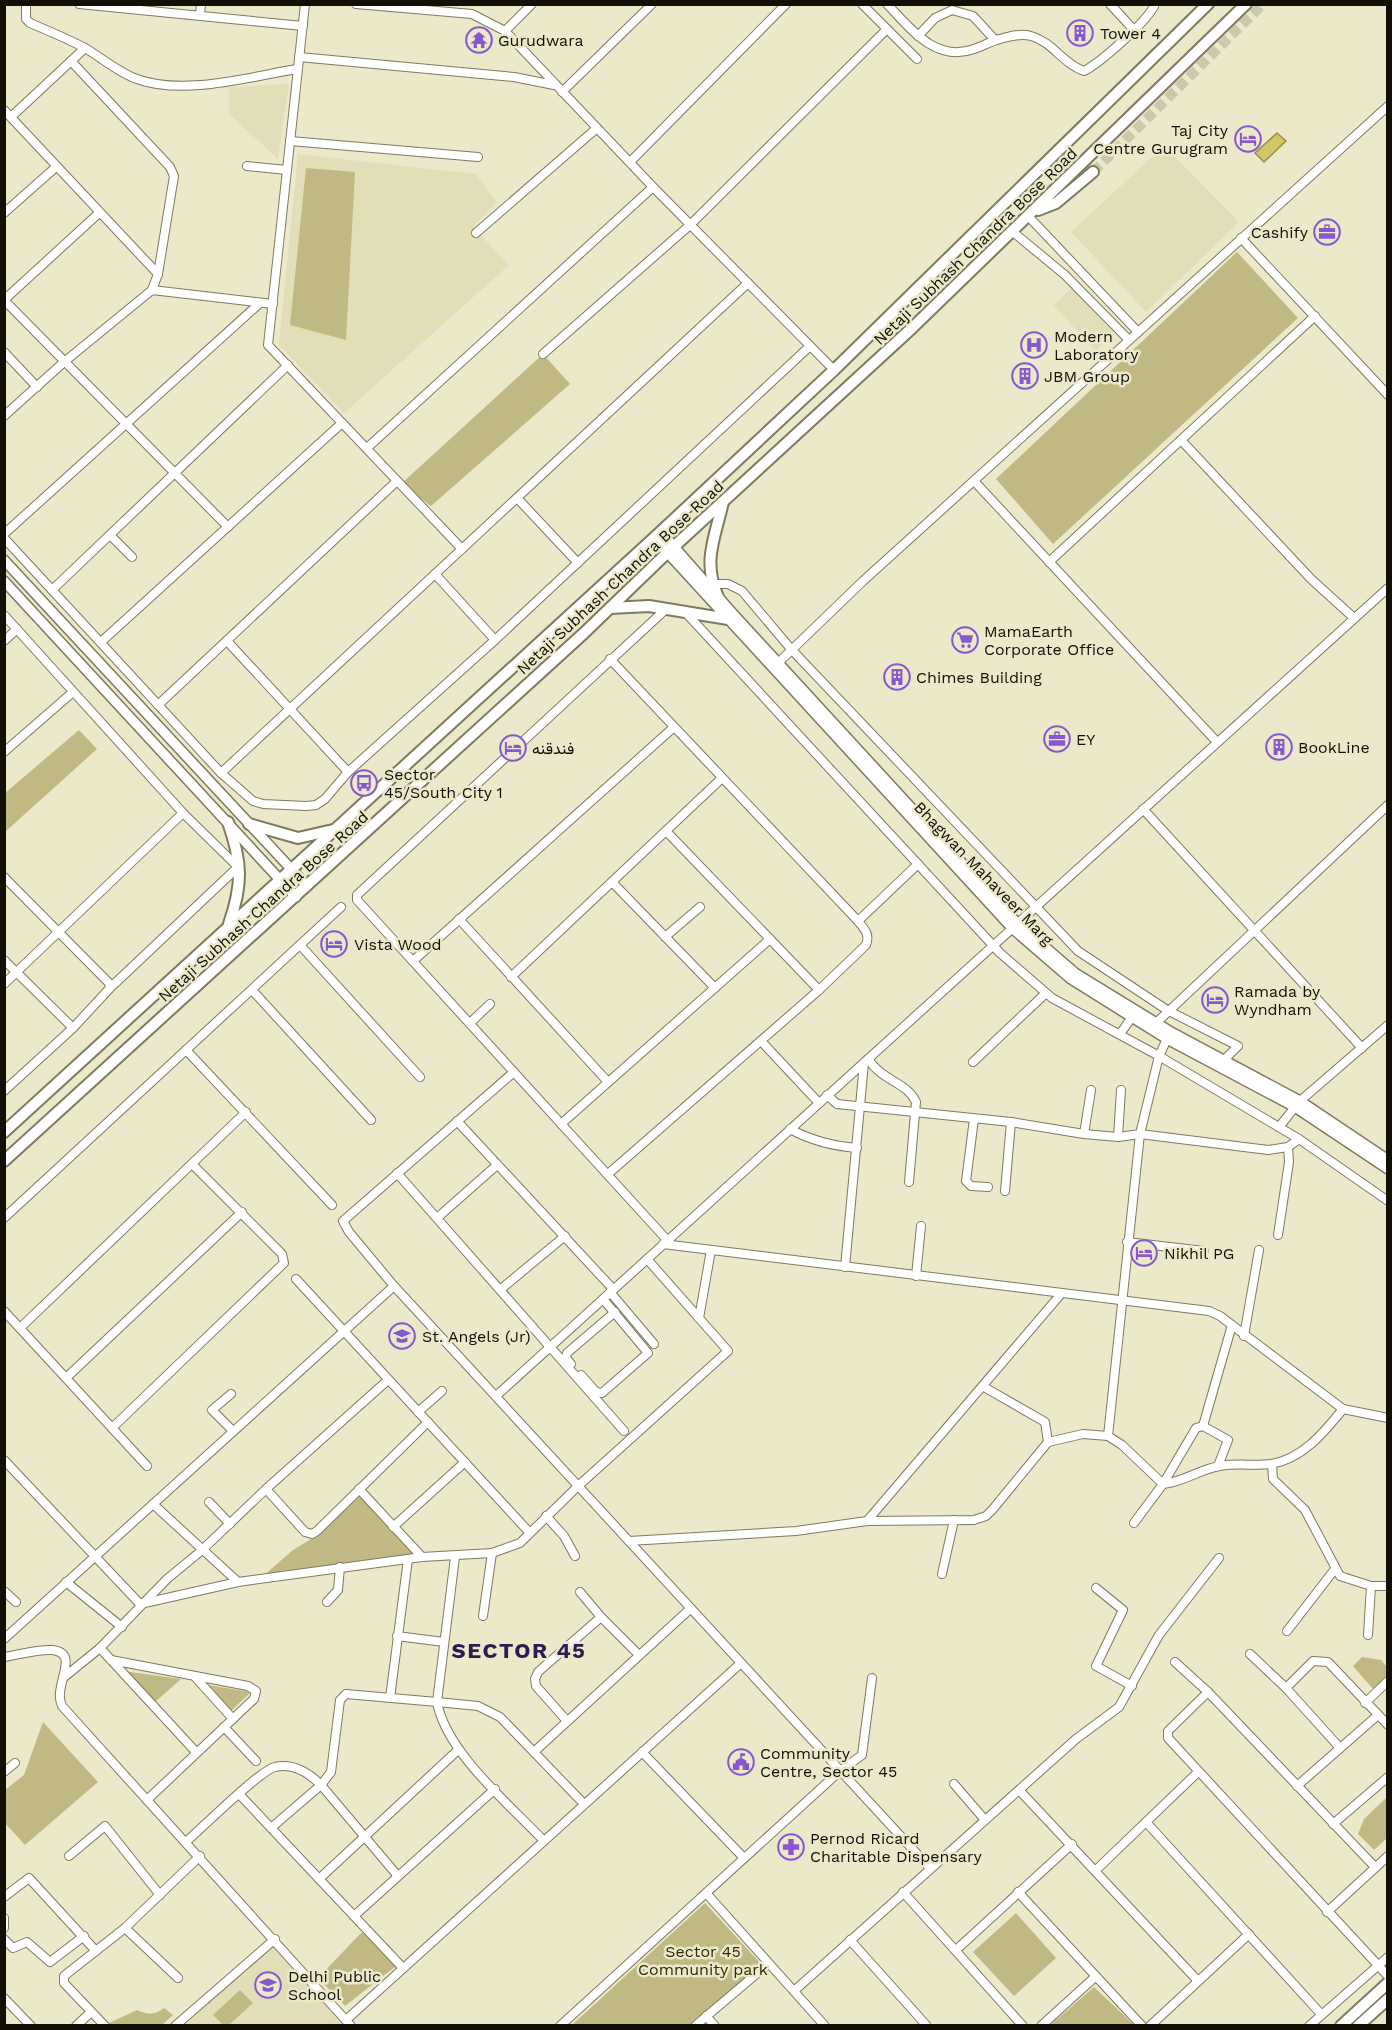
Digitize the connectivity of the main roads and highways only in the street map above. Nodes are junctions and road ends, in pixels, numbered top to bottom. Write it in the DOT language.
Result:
graph roads {
  1 [pos="1208,4"];
  2 [pos="1246,4"];
  3 [pos="1093,172"];
  4 [pos="1032,214"];
  5 [pos="732,465"];
  6 [pos="745,481"];
  7 [pos="723,501"];
  8 [pos="718,597"];
  9 [pos="610,608"];
  10 [pos="728,620"];
  11 [pos="228,822"];
  12 [pos="249,824"];
  13 [pos="336,829"];
  14 [pos="228,927"];
  15 [pos="4,1132"];
  16 [pos="4,1161"];
  17 [pos="1388,1983"];
  18 [pos="1388,1999"];
  19 [pos="1341,2025"];
  20 [pos="1358,2025"];
  1 -- 5 [label="main road, Netaji Subhash Chandra Bose Road"];
  2 -- 4 [label="main road, Netaji Subhash Chandra Bose Road"];
  3 -- 4 [label="main road"];
  4 -- 6 [label="main road, Netaji Subhash Chandra Bose Road"];
  5 -- 6 [label="main road"];
  5 -- 13 [label="main road, Netaji Subhash Chandra Bose Road"];
  6 -- 7 [label="main road, Netaji Subhash Chandra Bose Road"];
  7 -- 8 [label="main road"];
  7 -- 9 [label="main road, Netaji Subhash Chandra Bose Road"];
  9 -- 10 [label="main road"];
  9 -- 16 [label="main road, Netaji Subhash Chandra Bose Road"];
  11 -- 14 [label="main road"];
  12 -- 13 [label="main road"];
  13 -- 14 [label="main road, Netaji Subhash Chandra Bose Road"];
  14 -- 15 [label="main road, Netaji Subhash Chandra Bose Road"];
  17 -- 19 [label="main road"];
  18 -- 20 [label="main road"];
}
